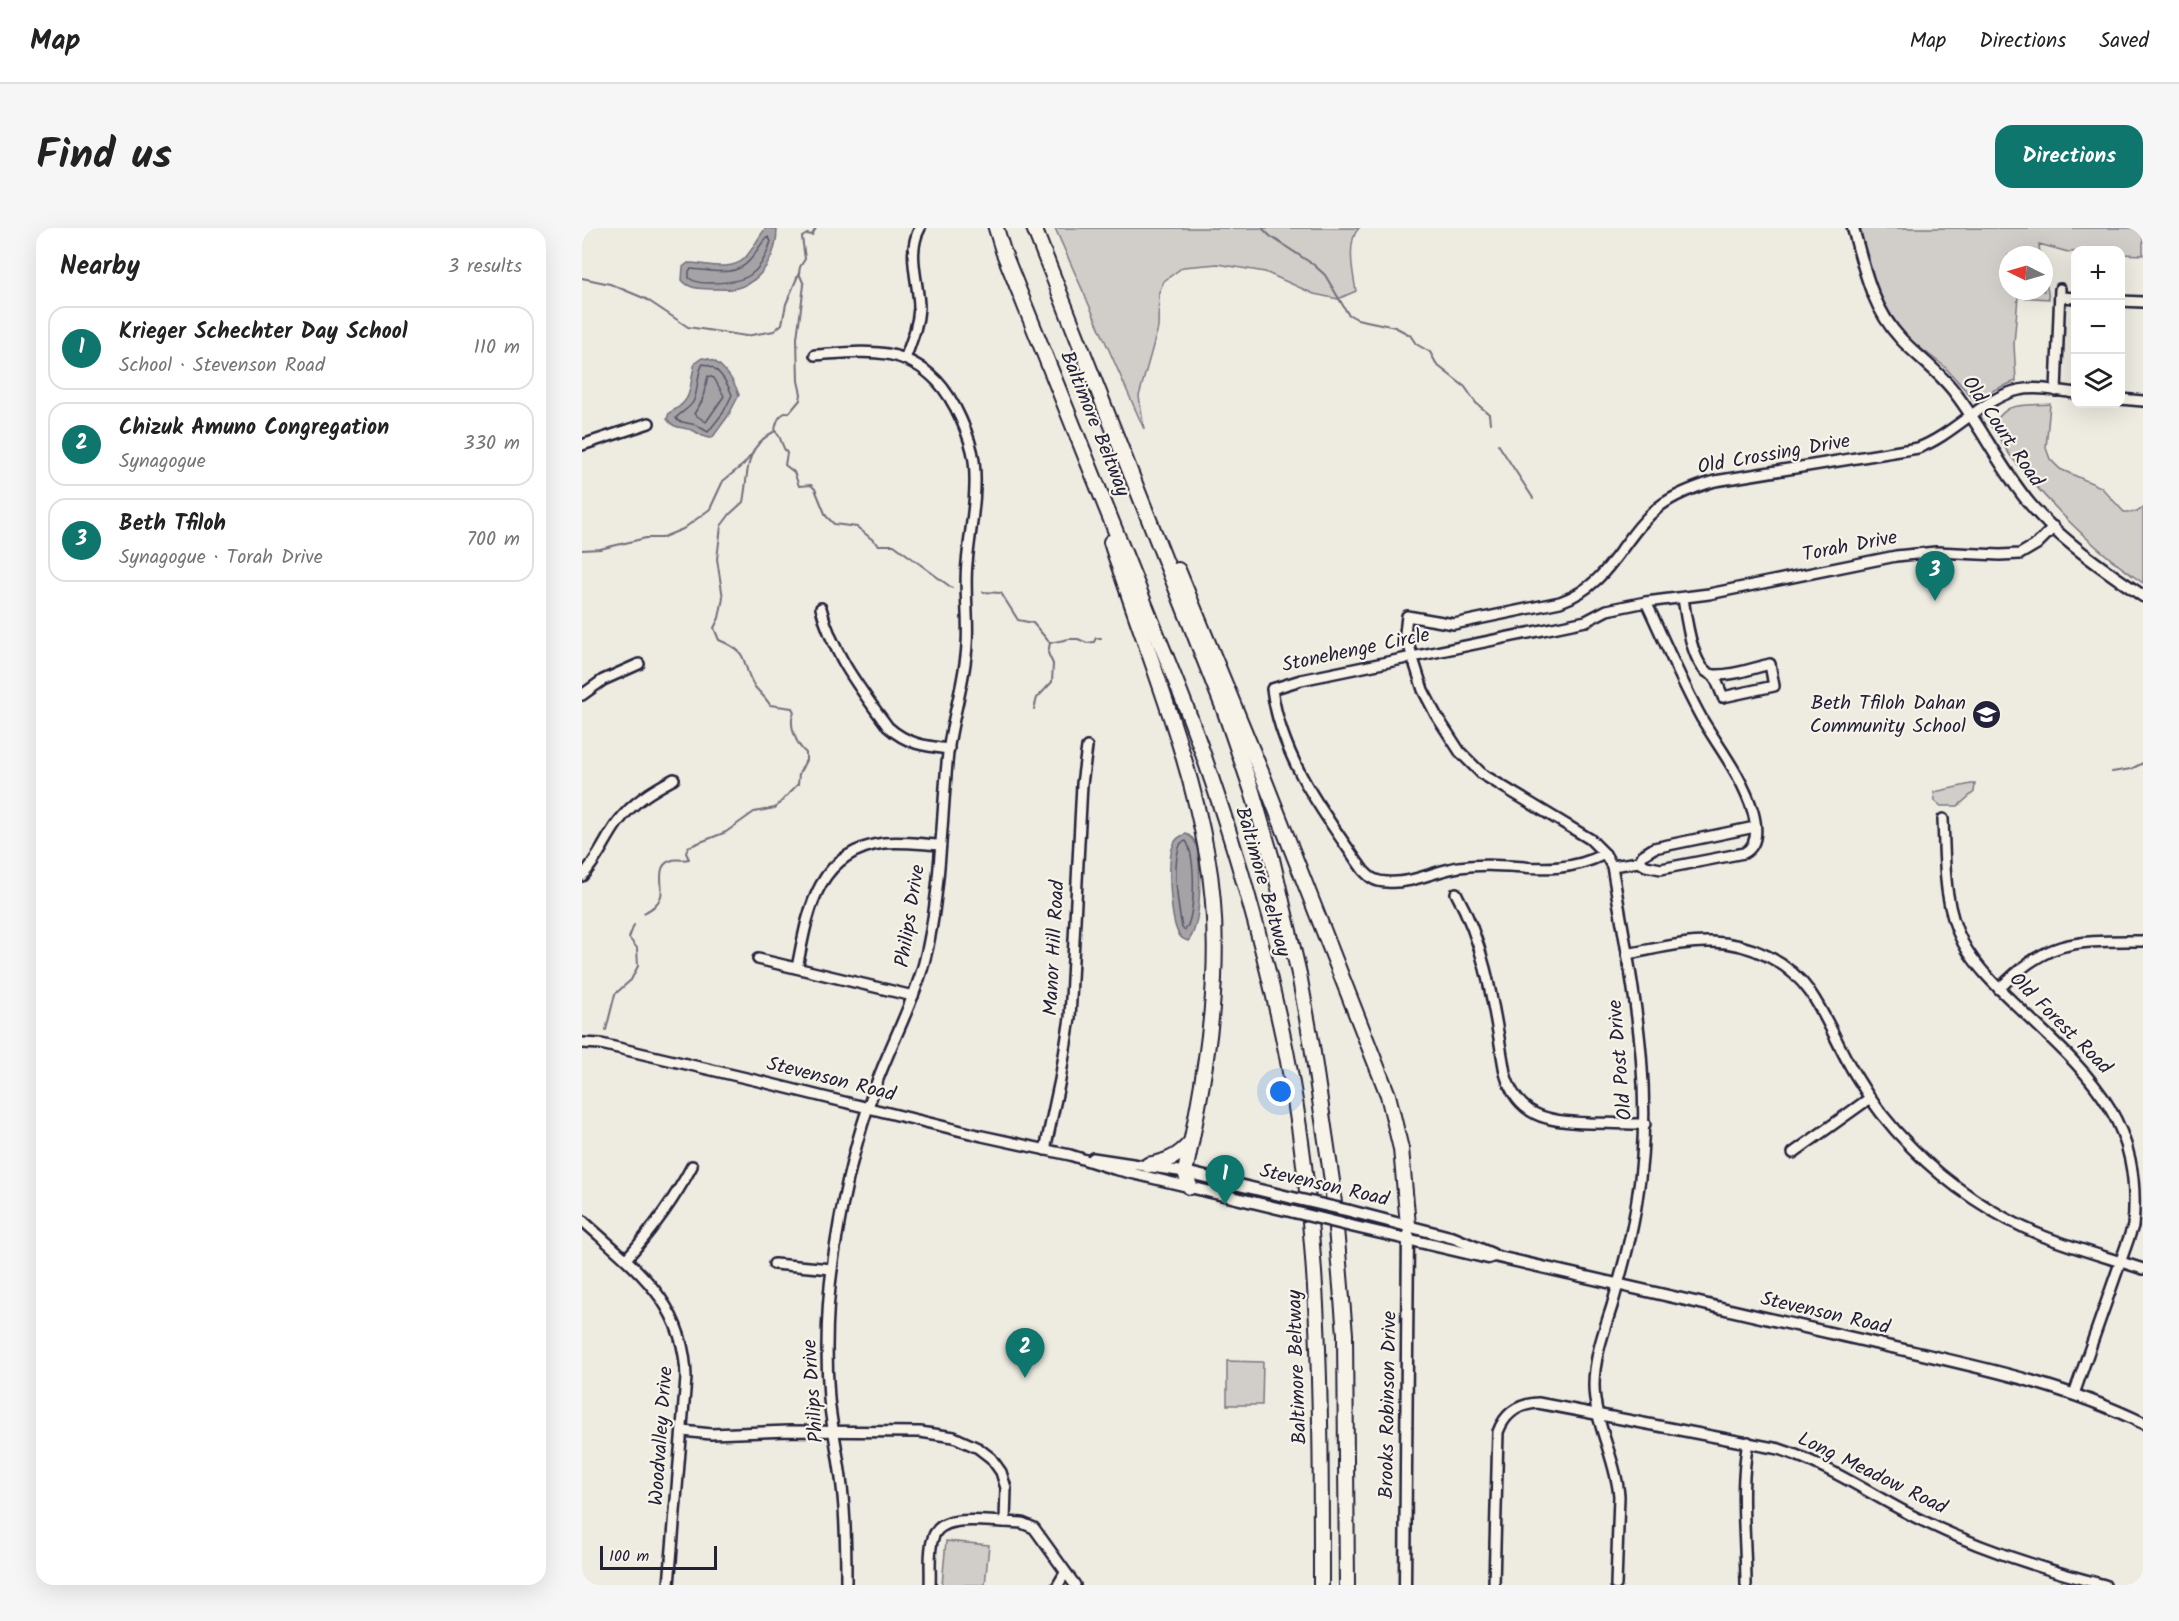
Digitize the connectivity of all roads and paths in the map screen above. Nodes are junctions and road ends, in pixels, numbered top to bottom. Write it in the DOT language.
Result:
graph roads {
  1 [pos="920,228"];
  2 [pos="996,228"];
  3 [pos="1034,228"];
  4 [pos="1852,228"];
  5 [pos="2071,296"];
  6 [pos="2125,301"];
  7 [pos="2143,302"];
  8 [pos="815,355"];
  9 [pos="905,359"];
  10 [pos="1089,370"];
  11 [pos="2056,391"];
  12 [pos="2071,392"];
  13 [pos="2125,399"];
  14 [pos="2143,401"];
  15 [pos="1971,416"];
  16 [pos="1071,417"];
  17 [pos="649,423"];
  18 [pos="582,445"];
  19 [pos="2054,527"];
  20 [pos="2143,596"];
  21 [pos="1683,598"];
  22 [pos="1646,602"];
  23 [pos="822,608"];
  24 [pos="1407,616"];
  25 [pos="1412,657"];
  26 [pos="639,664"];
  27 [pos="1714,675"];
  28 [pos="582,695"];
  29 [pos="1087,747"];
  30 [pos="949,749"];
  31 [pos="674,779"];
  32 [pos="1943,819"];
  33 [pos="1755,827"];
  34 [pos="940,845"];
  35 [pos="1605,854"];
  36 [pos="1639,862"];
  37 [pos="1612,866"];
  38 [pos="582,876"];
  39 [pos="1456,893"];
  40 [pos="2143,941"];
  41 [pos="1627,954"];
  42 [pos="758,959"];
  43 [pos="797,968"];
  44 [pos="1999,988"];
  45 [pos="913,996"];
  46 [pos="582,1043"];
  47 [pos="1870,1098"];
  48 [pos="868,1107"];
  49 [pos="1645,1124"];
  50 [pos="1192,1141"];
  51 [pos="1045,1150"];
  52 [pos="1794,1153"];
  53 [pos="1070,1155"];
  54 [pos="1148,1165"];
  55 [pos="692,1166"];
  56 [pos="1185,1172"];
  57 [pos="1190,1187"];
  58 [pos="582,1220"];
  59 [pos="1408,1232"];
  60 [pos="626,1259"];
  61 [pos="2121,1262"];
  62 [pos="774,1264"];
  63 [pos="832,1269"];
  64 [pos="2143,1269"];
  65 [pos="1618,1285"];
  66 [pos="2074,1394"];
  67 [pos="1598,1412"];
  68 [pos="2143,1423"];
  69 [pos="682,1431"];
  70 [pos="833,1431"];
  71 [pos="1748,1442"];
  72 [pos="1005,1522"];
  73 [pos="1065,1573"];
  74 [pos="846,1582"];
  75 [pos="669,1585"];
  76 [pos="930,1585"];
  77 [pos="1058,1585"];
  78 [pos="1075,1585"];
  79 [pos="1321,1585"];
  80 [pos="1347,1585"];
  81 [pos="1405,1585"];
  82 [pos="1494,1585"];
  83 [pos="1616,1585"];
  84 [pos="1746,1585"];
  85 [pos="2105,1585"];
  1 -- 9 [label="street"];
  2 -- 16 [label="highway, Baltimore Beltway"];
  3 -- 10 [label="highway, Baltimore Beltway"];
  4 -- 15 [label="main road, Old Court Road"];
  5 -- 11 [label="street"];
  6 -- 7 [label="street"];
  8 -- 9 [label="street, Philips Drive"];
  9 -- 30 [label="street, Philips Drive"];
  10 -- 59 [label="highway"];
  10 -- 80 [label="highway, Baltimore Beltway"];
  11 -- 12 [label="street, Old Crossing Drive"];
  11 -- 15 [label="street, Old Crossing Drive"];
  13 -- 14 [label="street"];
  15 -- 19 [label="main road, Old Court Road"];
  15 -- 24 [label="street, Old Crossing Drive"];
  16 -- 50 [label="highway"];
  16 -- 79 [label="highway, Baltimore Beltway"];
  17 -- 18 [label="street"];
  19 -- 20 [label="main road, Old Court Road"];
  19 -- 21 [label="street, Torah Drive"];
  21 -- 22 [label="street, Torah Drive"];
  21 -- 27 [label="street"];
  22 -- 25 [label="street, Stonehenge Circle"];
  22 -- 33 [label="street"];
  23 -- 30 [label="street"];
  24 -- 25 [label="street, Old Post Drive"];
  25 -- 35 [label="street, Old Post Drive"];
  25 -- 35 [label="street, Stonehenge Circle"];
  26 -- 28 [label="street"];
  27 -- 27 [label="street"];
  29 -- 51 [label="street, Manor Hill Road"];
  30 -- 34 [label="street, Philips Drive"];
  31 -- 38 [label="street"];
  32 -- 44 [label="street, Old Forest Road"];
  33 -- 36 [label="street"];
  33 -- 36 [label="street"];
  34 -- 43 [label="street"];
  34 -- 45 [label="street, Philips Drive"];
  35 -- 37 [label="street, Old Post Drive"];
  36 -- 37 [label="street"];
  37 -- 41 [label="street, Old Post Drive"];
  39 -- 49 [label="street"];
  40 -- 44 [label="street"];
  41 -- 47 [label="street"];
  41 -- 49 [label="street, Old Post Drive"];
  42 -- 43 [label="street"];
  43 -- 45 [label="street"];
  44 -- 61 [label="street, Old Forest Road"];
  45 -- 48 [label="street, Philips Drive"];
  46 -- 48 [label="street, Stevenson Road"];
  47 -- 52 [label="street"];
  47 -- 61 [label="street"];
  48 -- 51 [label="street, Stevenson Road"];
  48 -- 63 [label="street, Philips Drive"];
  49 -- 65 [label="street, Old Post Drive"];
  50 -- 54 [label="highway"];
  50 -- 56 [label="highway"];
  51 -- 53 [label="street, Stevenson Road"];
  53 -- 54 [label="street, Stevenson Road"];
  53 -- 57 [label="street, Stevenson Road"];
  54 -- 56 [label="street, Stevenson Road"];
  55 -- 60 [label="street"];
  56 -- 57 [label="highway"];
  56 -- 59 [label="main road, Stevenson Road, bridge"];
  57 -- 59 [label="main road, Stevenson Road, bridge"];
  58 -- 60 [label="street, Woodvalley Drive"];
  59 -- 65 [label="main road, Stevenson Road"];
  59 -- 81 [label="main road, Brooks Robinson Drive"];
  60 -- 69 [label="street, Woodvalley Drive"];
  61 -- 64 [label="street"];
  61 -- 66 [label="street, Old Forest Road"];
  62 -- 63 [label="street"];
  63 -- 70 [label="street, Philips Drive"];
  65 -- 66 [label="main road, Stevenson Road"];
  65 -- 67 [label="street, Old Post Drive"];
  66 -- 68 [label="main road, Stevenson Road"];
  67 -- 71 [label="street, Long Meadow Road"];
  67 -- 82 [label="street, Long Meadow Road"];
  67 -- 83 [label="street, Old Post Drive"];
  69 -- 70 [label="street"];
  69 -- 75 [label="street, Woodvalley Drive"];
  70 -- 72 [label="street"];
  70 -- 74 [label="street, Philips Drive"];
  71 -- 84 [label="street"];
  71 -- 85 [label="street, Long Meadow Road"];
  72 -- 73 [label="street"];
  72 -- 76 [label="street"];
  73 -- 77 [label="street"];
  73 -- 78 [label="street"];
}
